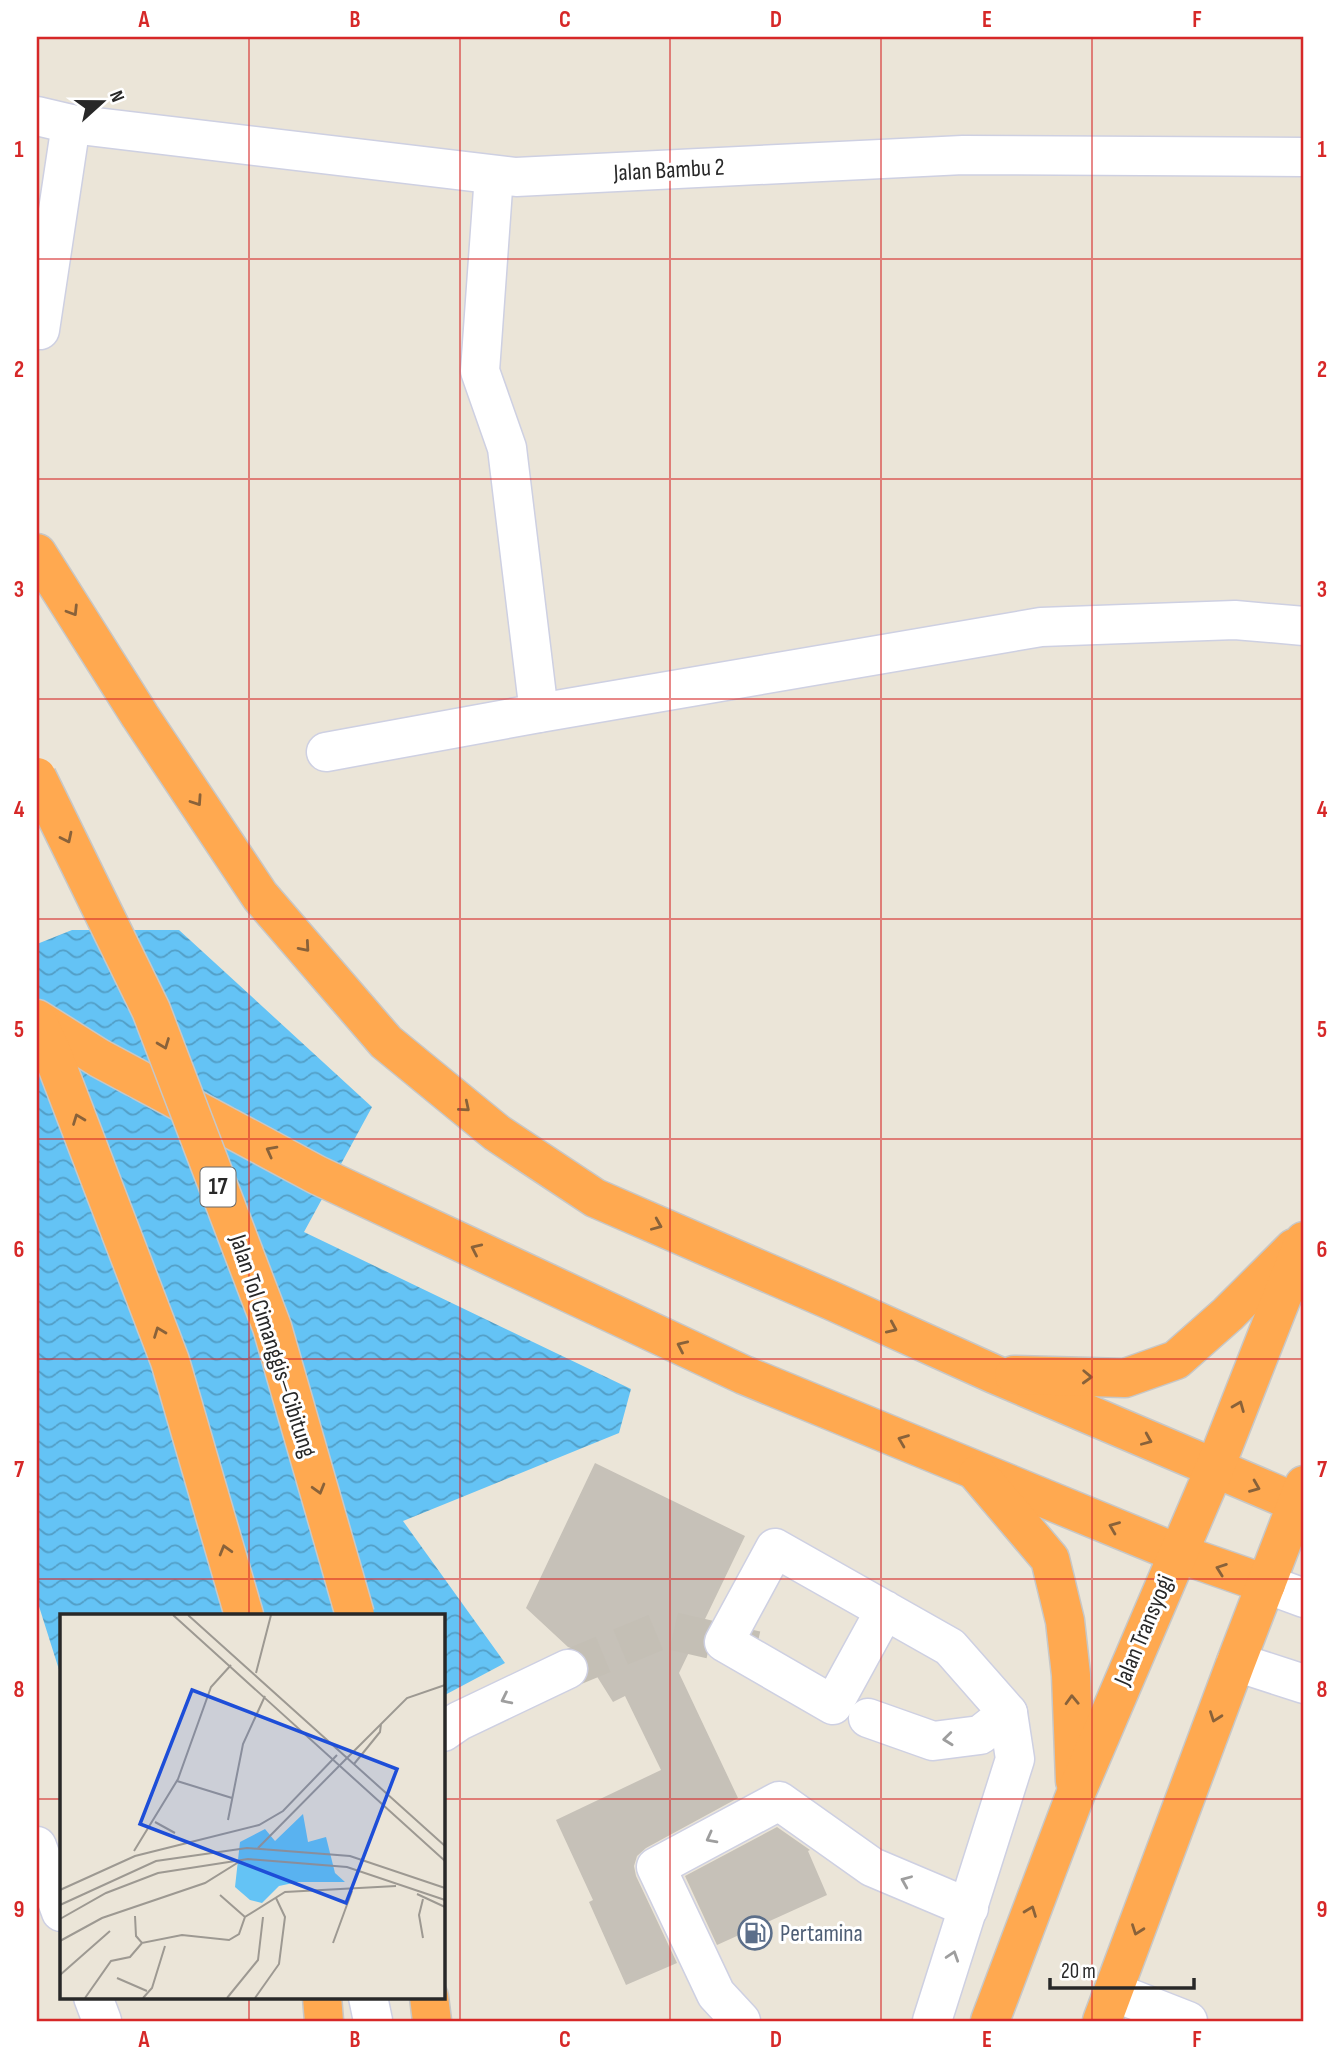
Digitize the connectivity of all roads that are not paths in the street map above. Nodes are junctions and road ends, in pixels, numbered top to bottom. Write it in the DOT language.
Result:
graph roads {
  1 [pos="54,120"];
  2 [pos="1304,157"];
  3 [pos="494,175"];
  4 [pos="40,330"];
  5 [pos="37,553"];
  6 [pos="1304,626"];
  7 [pos="539,713"];
  8 [pos="326,752"];
  9 [pos="37,777"];
  10 [pos="37,1020"];
  11 [pos="1304,1240"];
  12 [pos="994,1374"];
  13 [pos="973,1469"];
  14 [pos="1214,1470"];
  15 [pos="1301,1494"];
  16 [pos="1177,1553"];
  17 [pos="1266,1584"];
  18 [pos="1304,1598"];
  19 [pos="885,1610"];
  20 [pos="244,1614"];
  21 [pos="355,1614"];
  22 [pos="1236,1662"];
  23 [pos="568,1669"];
  24 [pos="1304,1684"];
  25 [pos="1008,1713"];
  26 [pos="868,1718"];
  27 [pos="444,1731"];
  28 [pos="1076,1793"];
  29 [pos="37,1846"];
  30 [pos="969,1908"];
  31 [pos="60,1909"];
  32 [pos="93,1998"];
  33 [pos="322,1998"];
  34 [pos="368,1998"];
  35 [pos="429,1998"];
  36 [pos="1108,2006"];
  37 [pos="720,2012"];
  38 [pos="102,2021"];
  39 [pos="324,2021"];
  40 [pos="373,2021"];
  41 [pos="432,2021"];
  42 [pos="932,2021"];
  43 [pos="990,2021"];
  44 [pos="1188,2021"];
  1 -- 3 [label="street, Jalan Bambu 2"];
  1 -- 4 [label="street"];
  2 -- 3 [label="street, Jalan Bambu 2"];
  3 -- 7 [label="street"];
  5 -- 12 [label="highway, one-way"];
  6 -- 7 [label="street"];
  7 -- 8 [label="street"];
  9 -- 21 [label="highway, Jalan Tol Cimanggis–Cibitung / 17, one-way, bridge"];
  13 -- 10 [label="highway, one-way"];
  20 -- 10 [label="highway, one-way"];
  12 -- 11 [label="highway, one-way"];
  14 -- 11 [label="highway, Jalan Transyogi, one-way"];
  12 -- 14 [label="highway, one-way"];
  16 -- 13 [label="highway, one-way"];
  28 -- 13 [label="highway, one-way"];
  14 -- 15 [label="highway, one-way"];
  14 -- 16 [label="highway, Jalan Transyogi"];
  15 -- 17 [label="highway"];
  17 -- 16 [label="highway, one-way"];
  16 -- 28 [label="highway, Jalan Transyogi"];
  17 -- 18 [label="street"];
  17 -- 22 [label="highway"];
  19 -- 25 [label="street"];
  22 -- 24 [label="street"];
  22 -- 36 [label="highway, one-way"];
  23 -- 27 [label="street, one-way"];
  25 -- 26 [label="street, one-way"];
  25 -- 30 [label="street"];
  43 -- 28 [label="highway, Jalan Transyogi, one-way"];
  29 -- 31 [label="street"];
  30 -- 37 [label="street, one-way"];
  42 -- 30 [label="street, one-way"];
  32 -- 38 [label="street"];
  33 -- 39 [label="highway"];
  34 -- 40 [label="street"];
  35 -- 41 [label="highway"];
  36 -- 44 [label="street"];
}
